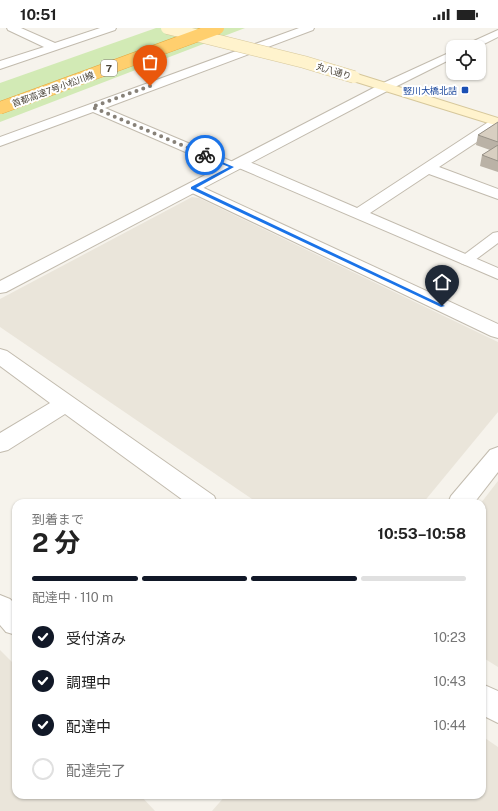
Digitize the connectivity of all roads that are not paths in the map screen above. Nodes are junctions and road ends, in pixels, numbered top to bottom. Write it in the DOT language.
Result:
graph roads {
  1 [pos="12,28"];
  2 [pos="111,28"];
  3 [pos="167,28"];
  4 [pos="188,28"];
  5 [pos="210,28"];
  6 [pos="218,28"];
  7 [pos="309,28"];
  8 [pos="498,33"];
  9 [pos="484,40"];
  10 [pos="289,46"];
  11 [pos="54,47"];
  12 [pos="446,57"];
  13 [pos="0,65"];
  14 [pos="382,72"];
  15 [pos="402,78"];
  16 [pos="417,83"];
  17 [pos="385,87"];
  18 [pos="0,96"];
  19 [pos="92,107"];
  20 [pos="0,108"];
  21 [pos="498,122"];
  22 [pos="0,142"];
  23 [pos="236,165"];
  24 [pos="428,168"];
  25 [pos="193,188"];
  26 [pos="498,194"];
  27 [pos="358,214"];
  28 [pos="498,236"];
  29 [pos="466,260"];
  30 [pos="498,274"];
  31 [pos="0,288"];
  32 [pos="498,332"];
  33 [pos="0,356"];
  34 [pos="66,403"];
  35 [pos="0,444"];
  36 [pos="498,456"];
  37 [pos="199,499"];
  38 [pos="463,499"];
  39 [pos="0,607"];
  40 [pos="12,620"];
  41 [pos="486,700"];
  42 [pos="498,708"];
  1 -- 11 [label="street"];
  2 -- 11 [label="street"];
  3 -- 17 [label="main road, 丸八通り, bridge"];
  4 -- 18 [label="highway, 首都高速7号小松川線 / 7, bridge"];
  5 -- 10 [label="main road, bridge"];
  6 -- 20 [label="highway, 首都高速7号小松川線 / 7, bridge"];
  7 -- 19 [label="street"];
  8 -- 9 [label="street"];
  11 -- 13 [label="street"];
  12 -- 15 [label="street"];
  14 -- 15 [label="main road"];
  15 -- 16 [label="main road"];
  15 -- 17 [label="street"];
  17 -- 21 [label="main road, 丸八通り"];
  17 -- 23 [label="street"];
  19 -- 22 [label="street"];
  19 -- 23 [label="street"];
  21 -- 24 [label="street"];
  23 -- 25 [label="street"];
  23 -- 27 [label="street"];
  24 -- 26 [label="street"];
  24 -- 27 [label="street"];
  25 -- 31 [label="street"];
  25 -- 32 [label="street"];
  27 -- 29 [label="street"];
  28 -- 29 [label="lane"];
  29 -- 30 [label="street"];
  33 -- 34 [label="street"];
  34 -- 35 [label="street"];
  34 -- 37 [label="street"];
  36 -- 38 [label="street"];
  39 -- 40 [label="street"];
  41 -- 42 [label="street"];
}
